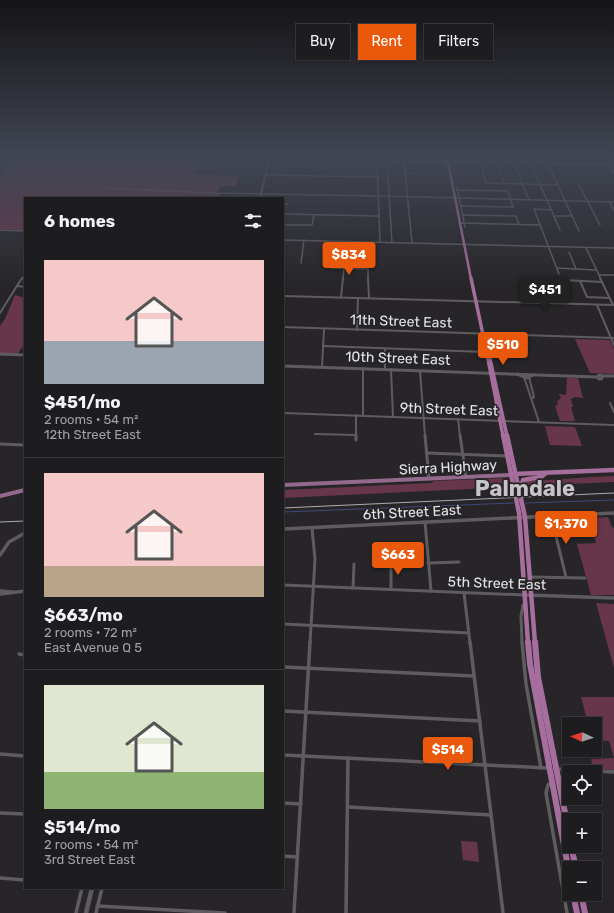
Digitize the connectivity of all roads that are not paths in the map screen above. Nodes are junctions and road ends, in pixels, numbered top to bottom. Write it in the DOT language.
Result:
graph roads {
  1 [pos="565,201"];
  2 [pos="587,201"];
  3 [pos="379,202"];
  4 [pos="389,202"];
  5 [pos="408,202"];
  6 [pos="455,202"];
  7 [pos="460,202"];
  8 [pos="512,202"];
  9 [pos="548,202"];
  10 [pos="600,202"];
  11 [pos="609,202"];
  12 [pos="614,202"];
  13 [pos="284,204"];
  14 [pos="288,204"];
  15 [pos="461,206"];
  16 [pos="552,210"];
  17 [pos="614,210"];
  18 [pos="284,214"];
  19 [pos="463,214"];
  20 [pos="314,215"];
  21 [pos="379,216"];
  22 [pos="554,216"];
  23 [pos="572,216"];
  24 [pos="459,223"];
  25 [pos="464,223"];
  26 [pos="519,224"];
  27 [pos="284,225"];
  28 [pos="540,225"];
  29 [pos="600,226"];
  30 [pos="465,227"];
  31 [pos="0,230"];
  32 [pos="560,230"];
  33 [pos="24,231"];
  34 [pos="579,231"];
  35 [pos="284,240"];
  36 [pos="304,240"];
  37 [pos="380,242"];
  38 [pos="392,243"];
  39 [pos="412,243"];
  40 [pos="464,244"];
  41 [pos="548,247"];
  42 [pos="586,248"];
  43 [pos="614,248"];
  44 [pos="569,252"];
  45 [pos="301,263"];
  46 [pos="331,268"];
  47 [pos="556,268"];
  48 [pos="344,269"];
  49 [pos="576,269"];
  50 [pos="596,270"];
  51 [pos="558,274"];
  52 [pos="24,275"];
  53 [pos="599,275"];
  54 [pos="614,275"];
  55 [pos="564,280"];
  56 [pos="580,281"];
  57 [pos="540,282"];
  58 [pos="602,282"];
  59 [pos="16,286"];
  60 [pos="24,287"];
  61 [pos="284,296"];
  62 [pos="341,297"];
  63 [pos="358,298"];
  64 [pos="369,298"];
  65 [pos="609,298"];
  66 [pos="476,301"];
  67 [pos="547,304"];
  68 [pos="597,305"];
  69 [pos="613,305"];
  70 [pos="0,313"];
  71 [pos="284,328"];
  72 [pos="324,329"];
  73 [pos="357,330"];
  74 [pos="483,334"];
  75 [pos="612,338"];
  76 [pos="614,345"];
  77 [pos="323,346"];
  78 [pos="385,349"];
  79 [pos="486,350"];
  80 [pos="0,354"];
  81 [pos="24,355"];
  82 [pos="284,366"];
  83 [pos="322,367"];
  84 [pos="363,368"];
  85 [pos="386,369"];
  86 [pos="391,369"];
  87 [pos="420,370"];
  88 [pos="491,373"];
  89 [pos="523,375"];
  90 [pos="529,376"];
  91 [pos="614,377"];
  92 [pos="532,398"];
  93 [pos="610,403"];
  94 [pos="614,412"];
  95 [pos="284,413"];
  96 [pos="356,415"];
  97 [pos="363,416"];
  98 [pos="393,417"];
  99 [pos="424,418"];
  100 [pos="458,419"];
  101 [pos="501,421"];
  102 [pos="539,422"];
  103 [pos="614,425"];
  104 [pos="315,434"];
  105 [pos="356,436"];
  106 [pos="356,440"];
  107 [pos="0,444"];
  108 [pos="24,445"];
  109 [pos="427,453"];
  110 [pos="463,454"];
  111 [pos="507,456"];
  112 [pos="614,470"];
  113 [pos="547,473"];
  114 [pos="513,474"];
  115 [pos="466,477"];
  116 [pos="428,479"];
  117 [pos="284,485"];
  118 [pos="24,490"];
  119 [pos="520,493"];
  120 [pos="0,496"];
  121 [pos="614,513"];
  122 [pos="551,516"];
  123 [pos="522,517"];
  124 [pos="425,522"];
  125 [pos="312,528"];
  126 [pos="284,529"];
  127 [pos="24,534"];
  128 [pos="0,555"];
  129 [pos="459,562"];
  130 [pos="391,563"];
  131 [pos="428,563"];
  132 [pos="354,564"];
  133 [pos="530,577"];
  134 [pos="566,577"];
  135 [pos="585,578"];
  136 [pos="284,585"];
  137 [pos="313,586"];
  138 [pos="353,588"];
  139 [pos="391,589"];
  140 [pos="24,591"];
  141 [pos="431,591"];
  142 [pos="0,592"];
  143 [pos="464,593"];
  144 [pos="529,596"];
  145 [pos="614,598"];
  146 [pos="527,605"];
  147 [pos="284,624"];
  148 [pos="311,625"];
  149 [pos="469,633"];
  150 [pos="19,654"];
  151 [pos="24,655"];
  152 [pos="284,667"];
  153 [pos="309,668"];
  154 [pos="474,676"];
  155 [pos="284,711"];
  156 [pos="306,712"];
  157 [pos="480,721"];
  158 [pos="0,754"];
  159 [pos="284,755"];
  160 [pos="24,756"];
  161 [pos="303,756"];
  162 [pos="348,758"];
  163 [pos="485,766"];
  164 [pos="541,768"];
  165 [pos="550,769"];
  166 [pos="556,769"];
  167 [pos="614,772"];
  168 [pos="552,781"];
  169 [pos="284,803"];
  170 [pos="300,804"];
  171 [pos="348,807"];
  172 [pos="0,812"];
  173 [pos="565,813"];
  174 [pos="24,814"];
  175 [pos="492,815"];
  176 [pos="284,856"];
  177 [pos="297,857"];
  178 [pos="567,861"];
  179 [pos="0,878"];
  180 [pos="24,880"];
  181 [pos="82,889"];
  182 [pos="92,889"];
  183 [pos="102,889"];
  184 [pos="574,901"];
  185 [pos="582,901"];
  186 [pos="97,906"];
  187 [pos="76,913"];
  188 [pos="86,913"];
  189 [pos="96,913"];
  190 [pos="225,913"];
  191 [pos="294,913"];
  192 [pos="346,913"];
  193 [pos="503,913"];
  194 [pos="567,913"];
  195 [pos="577,913"];
  196 [pos="585,913"];
  1 -- 23 [label="street"];
  2 -- 29 [label="street"];
  3 -- 21 [label="street"];
  4 -- 38 [label="street"];
  5 -- 39 [label="street"];
  6 -- 24 [label="highway"];
  7 -- 15 [label="street"];
  8 -- 15 [label="street"];
  9 -- 16 [label="street"];
  10 -- 11 [label="street"];
  11 -- 12 [label="street"];
  11 -- 17 [label="street"];
  13 -- 14 [label="street"];
  15 -- 19 [label="street"];
  16 -- 22 [label="street"];
  16 -- 28 [label="street"];
  18 -- 20 [label="street"];
  19 -- 25 [label="street"];
  19 -- 26 [label="street"];
  20 -- 21 [label="street"];
  20 -- 27 [label="street"];
  21 -- 37 [label="street"];
  22 -- 23 [label="street"];
  22 -- 32 [label="street"];
  23 -- 34 [label="street"];
  24 -- 25 [label="street"];
  24 -- 40 [label="highway"];
  25 -- 26 [label="street"];
  25 -- 30 [label="street"];
  26 -- 28 [label="street"];
  28 -- 41 [label="street"];
  31 -- 33 [label="street"];
  35 -- 36 [label="street"];
  36 -- 37 [label="street"];
  36 -- 45 [label="street"];
  37 -- 38 [label="street"];
  38 -- 39 [label="street"];
  39 -- 40 [label="street"];
  40 -- 41 [label="street"];
  40 -- 66 [label="highway"];
  41 -- 42 [label="street"];
  41 -- 47 [label="street"];
  42 -- 43 [label="street"];
  42 -- 50 [label="street"];
  44 -- 49 [label="street"];
  46 -- 48 [label="street"];
  47 -- 49 [label="street"];
  47 -- 51 [label="street"];
  48 -- 62 [label="street"];
  48 -- 64 [label="street"];
  49 -- 50 [label="street"];
  50 -- 53 [label="street"];
  52 -- 59 [label="street"];
  53 -- 54 [label="street"];
  53 -- 58 [label="street"];
  55 -- 56 [label="street"];
  56 -- 58 [label="street"];
  56 -- 65 [label="street"];
  57 -- 67 [label="street"];
  58 -- 65 [label="street"];
  59 -- 60 [label="street"];
  59 -- 70 [label="street"];
  61 -- 62 [label="street"];
  62 -- 63 [label="street"];
  63 -- 64 [label="street"];
  63 -- 73 [label="street"];
  64 -- 66 [label="street"];
  65 -- 69 [label="street"];
  66 -- 67 [label="street"];
  66 -- 74 [label="highway"];
  67 -- 68 [label="street"];
  68 -- 69 [label="street"];
  68 -- 75 [label="street"];
  71 -- 72 [label="street, 11th Street East"];
  72 -- 73 [label="street, 11th Street East"];
  72 -- 77 [label="street"];
  73 -- 74 [label="street, 11th Street East"];
  74 -- 75 [label="street, 11th Street East"];
  74 -- 79 [label="highway"];
  75 -- 76 [label="street"];
  77 -- 78 [label="street"];
  77 -- 83 [label="street"];
  78 -- 79 [label="street"];
  78 -- 85 [label="street"];
  79 -- 88 [label="highway"];
  80 -- 81 [label="main road"];
  82 -- 83 [label="main road, 10th Street East"];
  83 -- 84 [label="main road, 10th Street East"];
  84 -- 85 [label="main road, 10th Street East"];
  84 -- 97 [label="street"];
  85 -- 86 [label="main road, 10th Street East"];
  86 -- 87 [label="main road, 10th Street East"];
  86 -- 98 [label="street"];
  87 -- 88 [label="main road, 10th Street East"];
  87 -- 99 [label="street"];
  88 -- 89 [label="main road, 10th Street East"];
  88 -- 101 [label="highway"];
  89 -- 90 [label="main road, 10th Street East"];
  89 -- 92 [label="street"];
  90 -- 91 [label="main road"];
  90 -- 92 [label="street"];
  92 -- 102 [label="street"];
  93 -- 94 [label="street"];
  95 -- 96 [label="street, 9th Street East"];
  96 -- 97 [label="street, 9th Street East"];
  96 -- 105 [label="street"];
  97 -- 98 [label="street, 9th Street East"];
  98 -- 99 [label="street, 9th Street East"];
  99 -- 100 [label="street, 9th Street East"];
  99 -- 109 [label="street"];
  100 -- 101 [label="street, 9th Street East"];
  100 -- 110 [label="street"];
  101 -- 102 [label="street, 9th Street East"];
  101 -- 111 [label="highway"];
  101 -- 114 [label="highway"];
  102 -- 103 [label="street, 9th Street East"];
  104 -- 105 [label="street"];
  105 -- 106 [label="street"];
  107 -- 108 [label="street"];
  109 -- 110 [label="street"];
  109 -- 116 [label="street"];
  110 -- 111 [label="street"];
  110 -- 115 [label="street"];
  111 -- 114 [label="highway"];
  112 -- 113 [label="highway, Sierra Highway"];
  113 -- 114 [label="highway, Sierra Highway"];
  113 -- 119 [label="highway"];
  114 -- 115 [label="main road, Sierra Highway"];
  114 -- 119 [label="highway"];
  114 -- 123 [label="highway"];
  115 -- 116 [label="main road, Sierra Highway"];
  116 -- 117 [label="main road, Sierra Highway"];
  118 -- 120 [label="main road"];
  119 -- 123 [label="highway"];
  121 -- 122 [label="street, 6th Street East"];
  122 -- 123 [label="street, 6th Street East"];
  122 -- 134 [label="street"];
  123 -- 124 [label="street, 6th Street East"];
  123 -- 133 [label="highway"];
  123 -- 144 [label="highway"];
  124 -- 125 [label="street, 6th Street East"];
  124 -- 131 [label="street"];
  125 -- 126 [label="street, 6th Street East"];
  125 -- 137 [label="street"];
  127 -- 128 [label="street"];
  129 -- 131 [label="street"];
  130 -- 139 [label="street"];
  131 -- 141 [label="street"];
  132 -- 138 [label="street"];
  133 -- 134 [label="street"];
  133 -- 144 [label="highway"];
  134 -- 135 [label="street"];
  136 -- 137 [label="street, 5th Street East"];
  137 -- 138 [label="street, 5th Street East"];
  137 -- 148 [label="street"];
  138 -- 139 [label="street, 5th Street East"];
  139 -- 141 [label="street, 5th Street East"];
  140 -- 142 [label="street"];
  141 -- 143 [label="street, 5th Street East"];
  143 -- 144 [label="street, 5th Street East"];
  143 -- 149 [label="street"];
  144 -- 145 [label="street, 5th Street East"];
  144 -- 146 [label="highway"];
  144 -- 166 [label="highway"];
  146 -- 164 [label="street"];
  146 -- 165 [label="highway"];
  147 -- 148 [label="street"];
  148 -- 149 [label="street"];
  148 -- 153 [label="street"];
  149 -- 154 [label="street"];
  150 -- 151 [label="street"];
  152 -- 153 [label="street"];
  153 -- 154 [label="street"];
  153 -- 156 [label="street"];
  154 -- 157 [label="street"];
  155 -- 156 [label="street"];
  156 -- 157 [label="street"];
  156 -- 161 [label="street"];
  157 -- 163 [label="street"];
  158 -- 160 [label="street"];
  159 -- 161 [label="street"];
  161 -- 162 [label="street"];
  161 -- 170 [label="street"];
  162 -- 163 [label="street"];
  162 -- 171 [label="street"];
  163 -- 164 [label="street"];
  163 -- 175 [label="street"];
  164 -- 165 [label="street"];
  165 -- 166 [label="street"];
  165 -- 168 [label="highway"];
  166 -- 167 [label="street"];
  166 -- 173 [label="highway"];
  168 -- 178 [label="highway"];
  168 -- 194 [label="street"];
  169 -- 170 [label="street"];
  170 -- 177 [label="street"];
  171 -- 175 [label="street"];
  171 -- 192 [label="street"];
  172 -- 174 [label="street"];
  175 -- 193 [label="street"];
  176 -- 177 [label="street"];
  177 -- 191 [label="street"];
  179 -- 180 [label="street"];
  181 -- 187 [label="street"];
  182 -- 188 [label="street"];
  183 -- 186 [label="street"];
  184 -- 195 [label="highway"];
  185 -- 196 [label="highway"];
  186 -- 189 [label="street"];
  186 -- 190 [label="street"];
}
